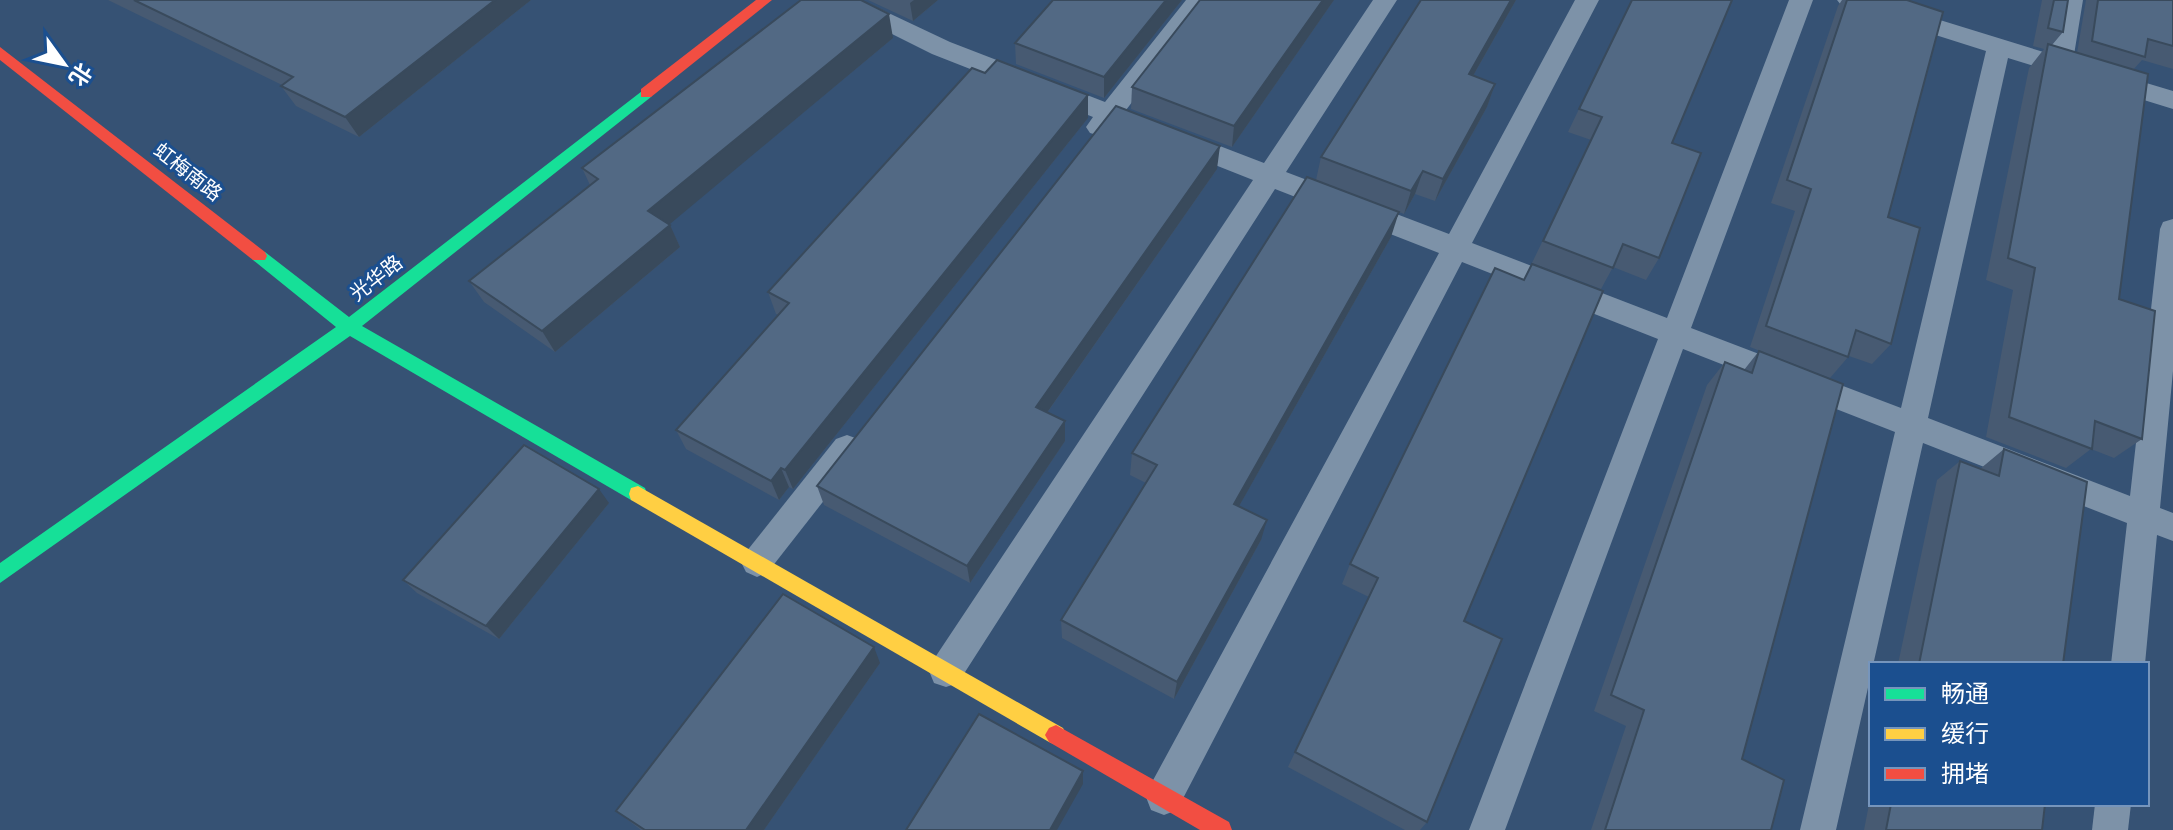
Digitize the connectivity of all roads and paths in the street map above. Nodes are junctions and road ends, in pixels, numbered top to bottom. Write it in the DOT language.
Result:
graph roads {
  1 [pos="765,0"];
  2 [pos="842,0"];
  3 [pos="1199,0"];
  4 [pos="1385,0"];
  5 [pos="1587,0"];
  6 [pos="1801,0"];
  7 [pos="1849,0"];
  8 [pos="2071,0"];
  9 [pos="1896,7"];
  10 [pos="1999,46"];
  11 [pos="0,52"];
  12 [pos="2060,65"];
  13 [pos="2173,100"];
  14 [pos="1110,114"];
  15 [pos="1081,151"];
  16 [pos="1270,176"];
  17 [pos="2173,229"];
  18 [pos="1455,248"];
  19 [pos="349,327"];
  20 [pos="1675,333"];
  21 [pos="865,425"];
  22 [pos="1911,425"];
  23 [pos="2143,515"];
  24 [pos="2173,527"];
  25 [pos="757,562"];
  26 [pos="0,574"];
  27 [pos="2128,662"];
  28 [pos="946,671"];
  29 [pos="1164,797"];
  30 [pos="2113,806"];
  31 [pos="1221,830"];
  32 [pos="1487,830"];
  33 [pos="1818,830"];
  34 [pos="2110,830"];
  1 -- 19 [label="street, 光华路"];
  2 -- 14 [label="lane"];
  3 -- 14 [label="lane"];
  4 -- 16 [label="lane"];
  5 -- 18 [label="lane"];
  6 -- 20 [label="lane"];
  7 -- 9 [label="lane"];
  8 -- 12 [label="lane"];
  9 -- 10 [label="lane"];
  10 -- 12 [label="lane"];
  10 -- 22 [label="lane"];
  11 -- 19 [label="street, 虹梅南路"];
  12 -- 13 [label="lane"];
  14 -- 15 [label="lane"];
  14 -- 16 [label="lane"];
  16 -- 18 [label="lane"];
  16 -- 28 [label="lane"];
  17 -- 23 [label="lane"];
  18 -- 20 [label="lane"];
  18 -- 29 [label="lane"];
  19 -- 25 [label="street, 虹梅南路"];
  19 -- 26 [label="street, 光华路"];
  20 -- 22 [label="lane"];
  20 -- 32 [label="lane"];
  21 -- 25 [label="lane"];
  22 -- 23 [label="lane"];
  22 -- 33 [label="lane"];
  23 -- 24 [label="lane"];
  23 -- 27 [label="lane"];
  25 -- 28 [label="street, 虹梅南路"];
  28 -- 29 [label="street, 虹梅南路"];
  29 -- 31 [label="street, 虹梅南路"];
  30 -- 34 [label="lane"];
}
